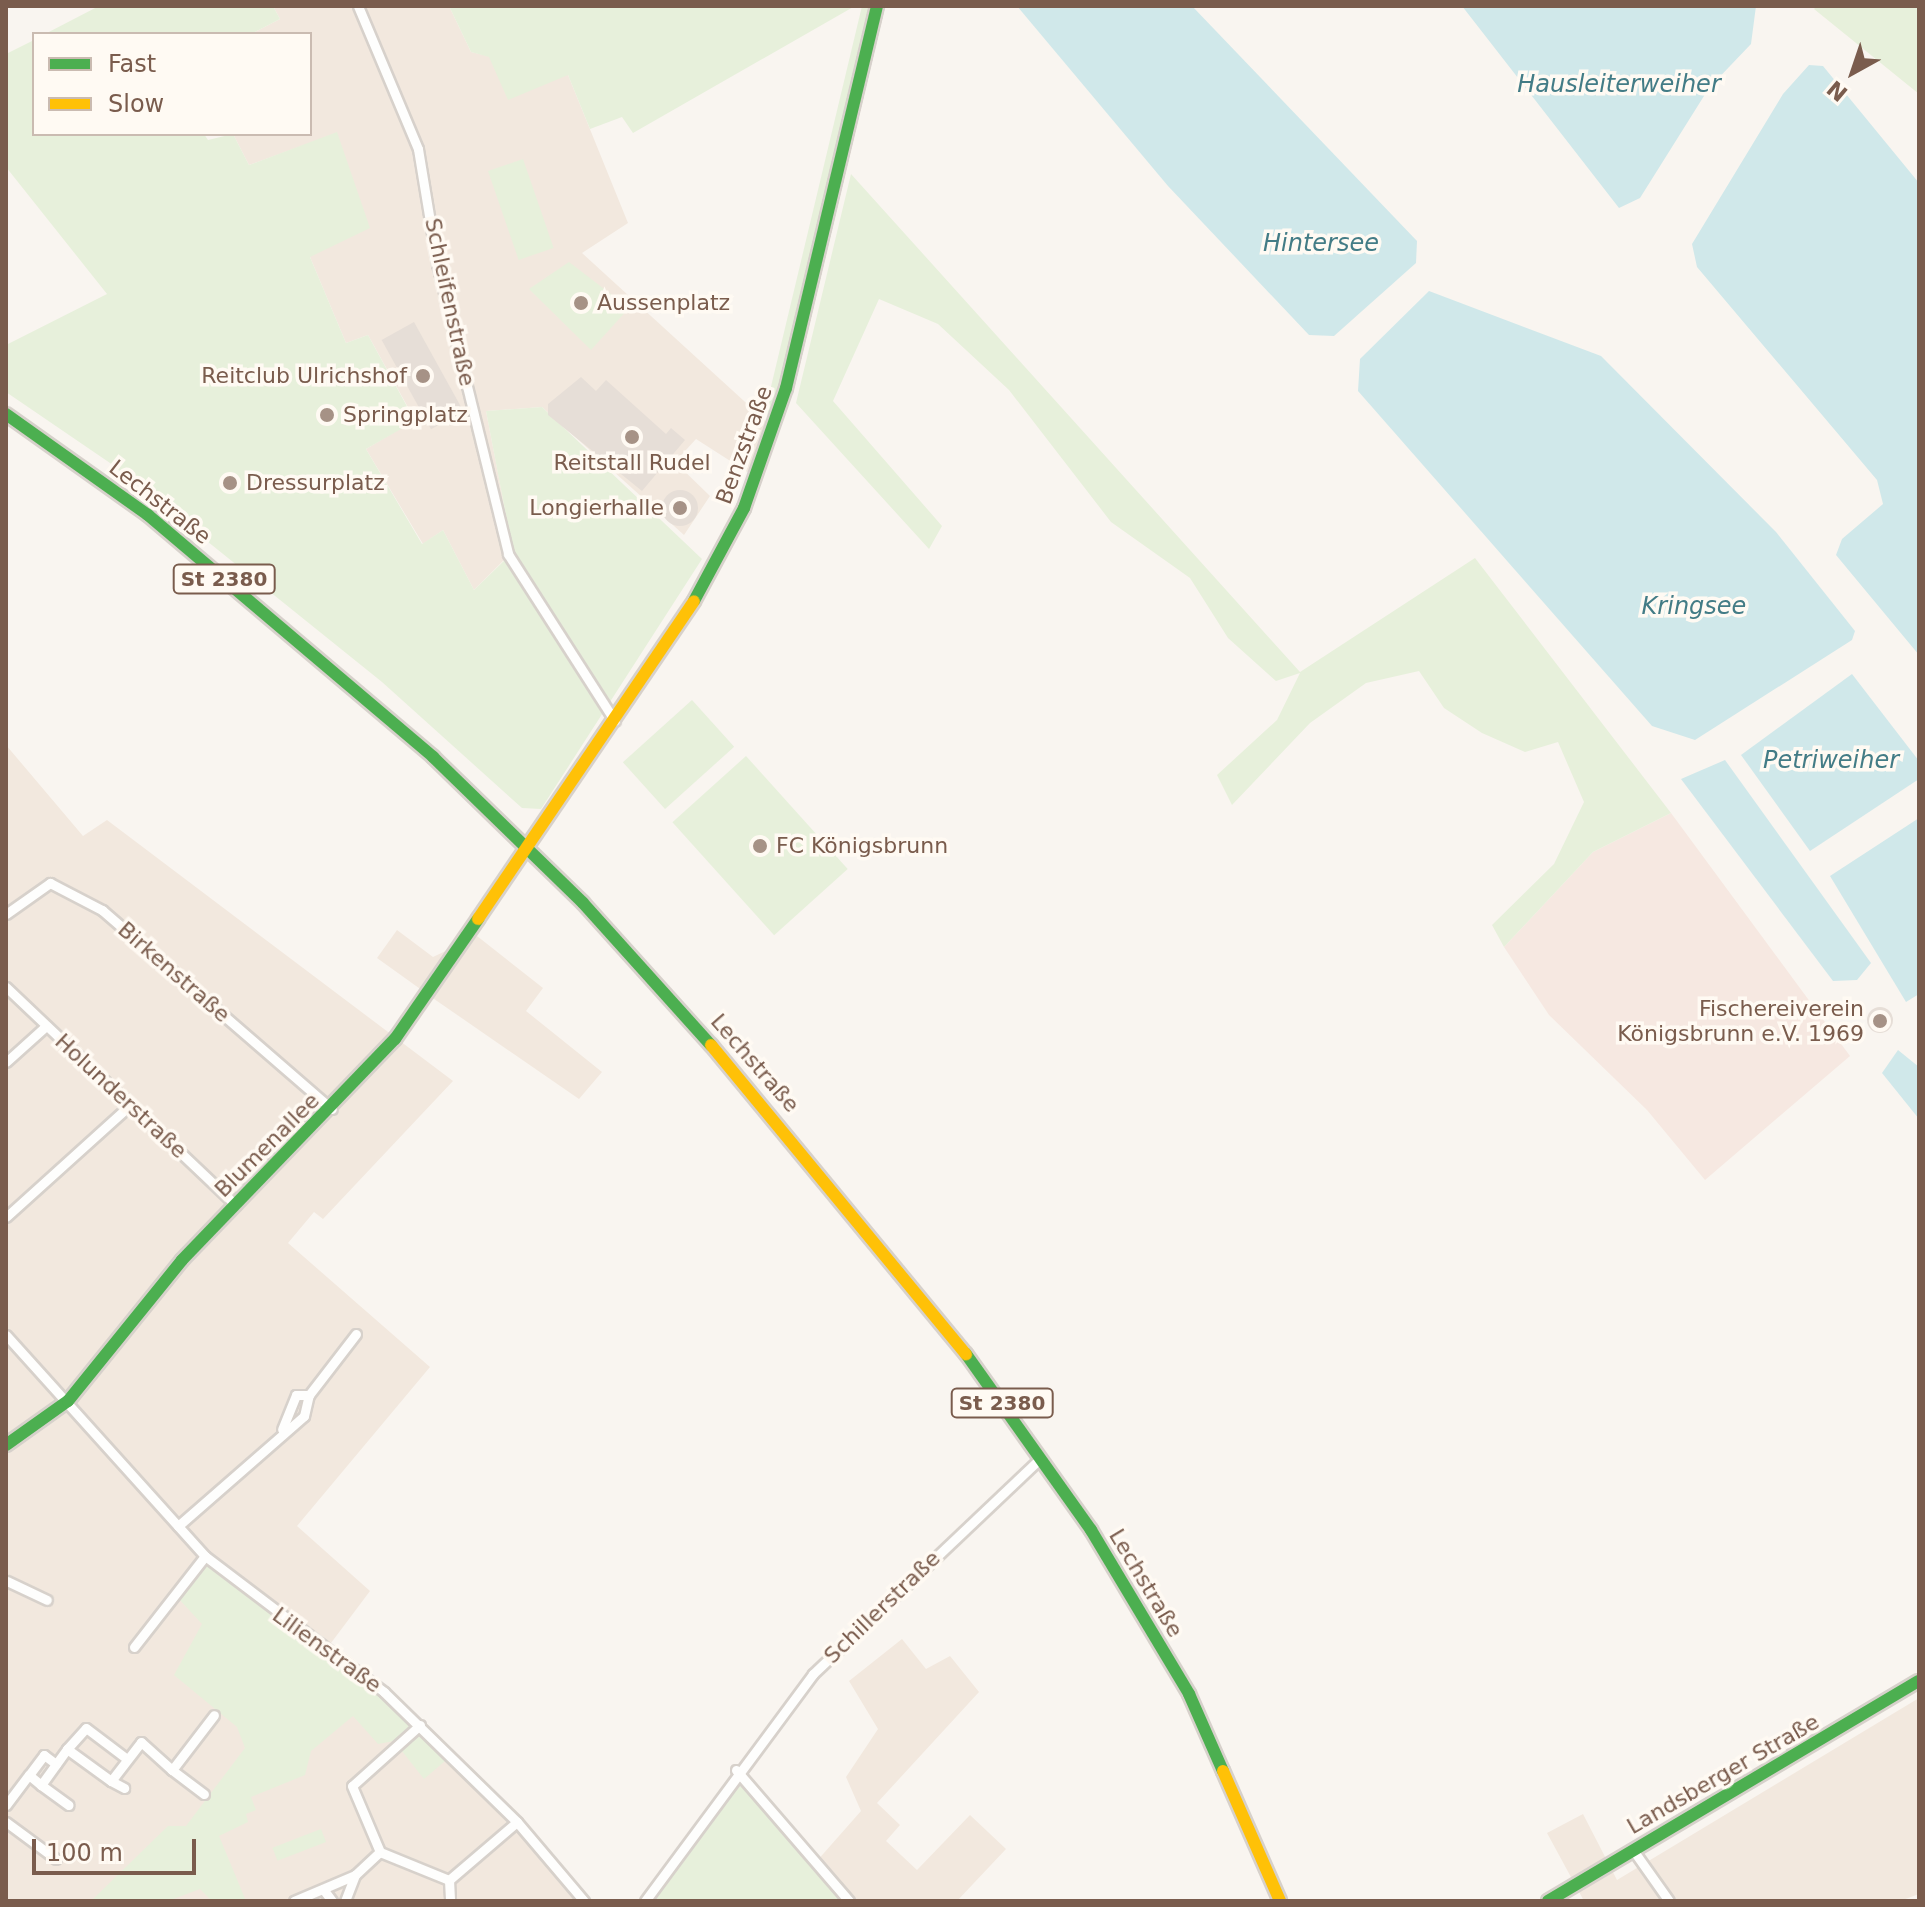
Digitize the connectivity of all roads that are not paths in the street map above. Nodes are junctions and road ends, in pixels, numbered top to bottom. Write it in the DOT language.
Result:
graph roads {
  1 [pos="358,6"];
  2 [pos="877,6"];
  3 [pos="6,414"];
  4 [pos="615,721"];
  5 [pos="527,846"];
  6 [pos="6,914"];
  7 [pos="6,987"];
  8 [pos="46,1026"];
  9 [pos="6,1062"];
  10 [pos="130,1105"];
  11 [pos="332,1109"];
  12 [pos="236,1205"];
  13 [pos="6,1217"];
  14 [pos="356,1334"];
  15 [pos="6,1335"];
  16 [pos="309,1395"];
  17 [pos="68,1401"];
  18 [pos="282,1429"];
  19 [pos="6,1445"];
  20 [pos="1041,1458"];
  21 [pos="178,1526"];
  22 [pos="205,1556"];
  23 [pos="6,1583"];
  24 [pos="47,1600"];
  25 [pos="134,1647"];
  26 [pos="1919,1681"];
  27 [pos="214,1715"];
  28 [pos="420,1725"];
  29 [pos="67,1749"];
  30 [pos="127,1759"];
  31 [pos="56,1764"];
  32 [pos="172,1770"];
  33 [pos="736,1770"];
  34 [pos="29,1775"];
  35 [pos="111,1781"];
  36 [pos="41,1785"];
  37 [pos="124,1788"];
  38 [pos="204,1794"];
  39 [pos="6,1805"];
  40 [pos="69,1805"];
  41 [pos="6,1822"];
  42 [pos="517,1822"];
  43 [pos="1633,1850"];
  44 [pos="380,1852"];
  45 [pos="56,1859"];
  46 [pos="355,1875"];
  47 [pos="449,1880"];
  48 [pos="323,1889"];
  49 [pos="294,1901"];
  50 [pos="332,1901"];
  51 [pos="345,1901"];
  52 [pos="450,1901"];
  53 [pos="584,1901"];
  54 [pos="645,1901"];
  55 [pos="849,1901"];
  56 [pos="1280,1901"];
  57 [pos="1548,1901"];
  58 [pos="1669,1901"];
  1 -- 4 [label="street, Schleifenstraße"];
  2 -- 4 [label="street, Benzstraße"];
  3 -- 5 [label="street, Lechstraße / St 2380"];
  4 -- 5 [label="street, Benzstraße"];
  5 -- 11 [label="street, Blumenallee"];
  5 -- 20 [label="street, Lechstraße / St 2380"];
  6 -- 11 [label="street, Birkenstraße"];
  7 -- 8 [label="street, Holunderstraße"];
  8 -- 9 [label="street"];
  8 -- 10 [label="street, Holunderstraße"];
  10 -- 12 [label="street, Holunderstraße"];
  10 -- 13 [label="street"];
  11 -- 12 [label="street, Blumenallee"];
  12 -- 17 [label="street, Blumenallee"];
  14 -- 16 [label="street"];
  15 -- 17 [label="street, Lilienstraße"];
  16 -- 18 [label="street"];
  16 -- 18 [label="street"];
  17 -- 19 [label="street, Blumenallee"];
  17 -- 21 [label="street, Lilienstraße"];
  18 -- 21 [label="street"];
  20 -- 33 [label="street, Schillerstraße"];
  20 -- 56 [label="street, Lechstraße / St 2380"];
  21 -- 22 [label="street, Lilienstraße"];
  22 -- 25 [label="street"];
  22 -- 28 [label="street, Lilienstraße"];
  23 -- 24 [label="street"];
  26 -- 43 [label="street, Landsberger Straße"];
  27 -- 32 [label="street"];
  28 -- 42 [label="street, Lilienstraße"];
  28 -- 44 [label="street"];
  29 -- 30 [label="street"];
  29 -- 31 [label="street"];
  29 -- 35 [label="street"];
  30 -- 32 [label="street"];
  30 -- 35 [label="street"];
  31 -- 34 [label="street"];
  31 -- 36 [label="street"];
  32 -- 38 [label="street"];
  33 -- 54 [label="street, Schillerstraße"];
  33 -- 55 [label="street"];
  34 -- 36 [label="street"];
  34 -- 39 [label="street"];
  35 -- 37 [label="street"];
  36 -- 40 [label="street"];
  41 -- 45 [label="street"];
  42 -- 47 [label="street"];
  42 -- 53 [label="street, Lilienstraße"];
  43 -- 57 [label="street, Landsberger Straße"];
  43 -- 58 [label="street"];
  44 -- 46 [label="street"];
  44 -- 47 [label="street"];
  46 -- 48 [label="street"];
  46 -- 51 [label="street"];
  47 -- 52 [label="street"];
  48 -- 49 [label="street"];
  48 -- 50 [label="street"];
}
